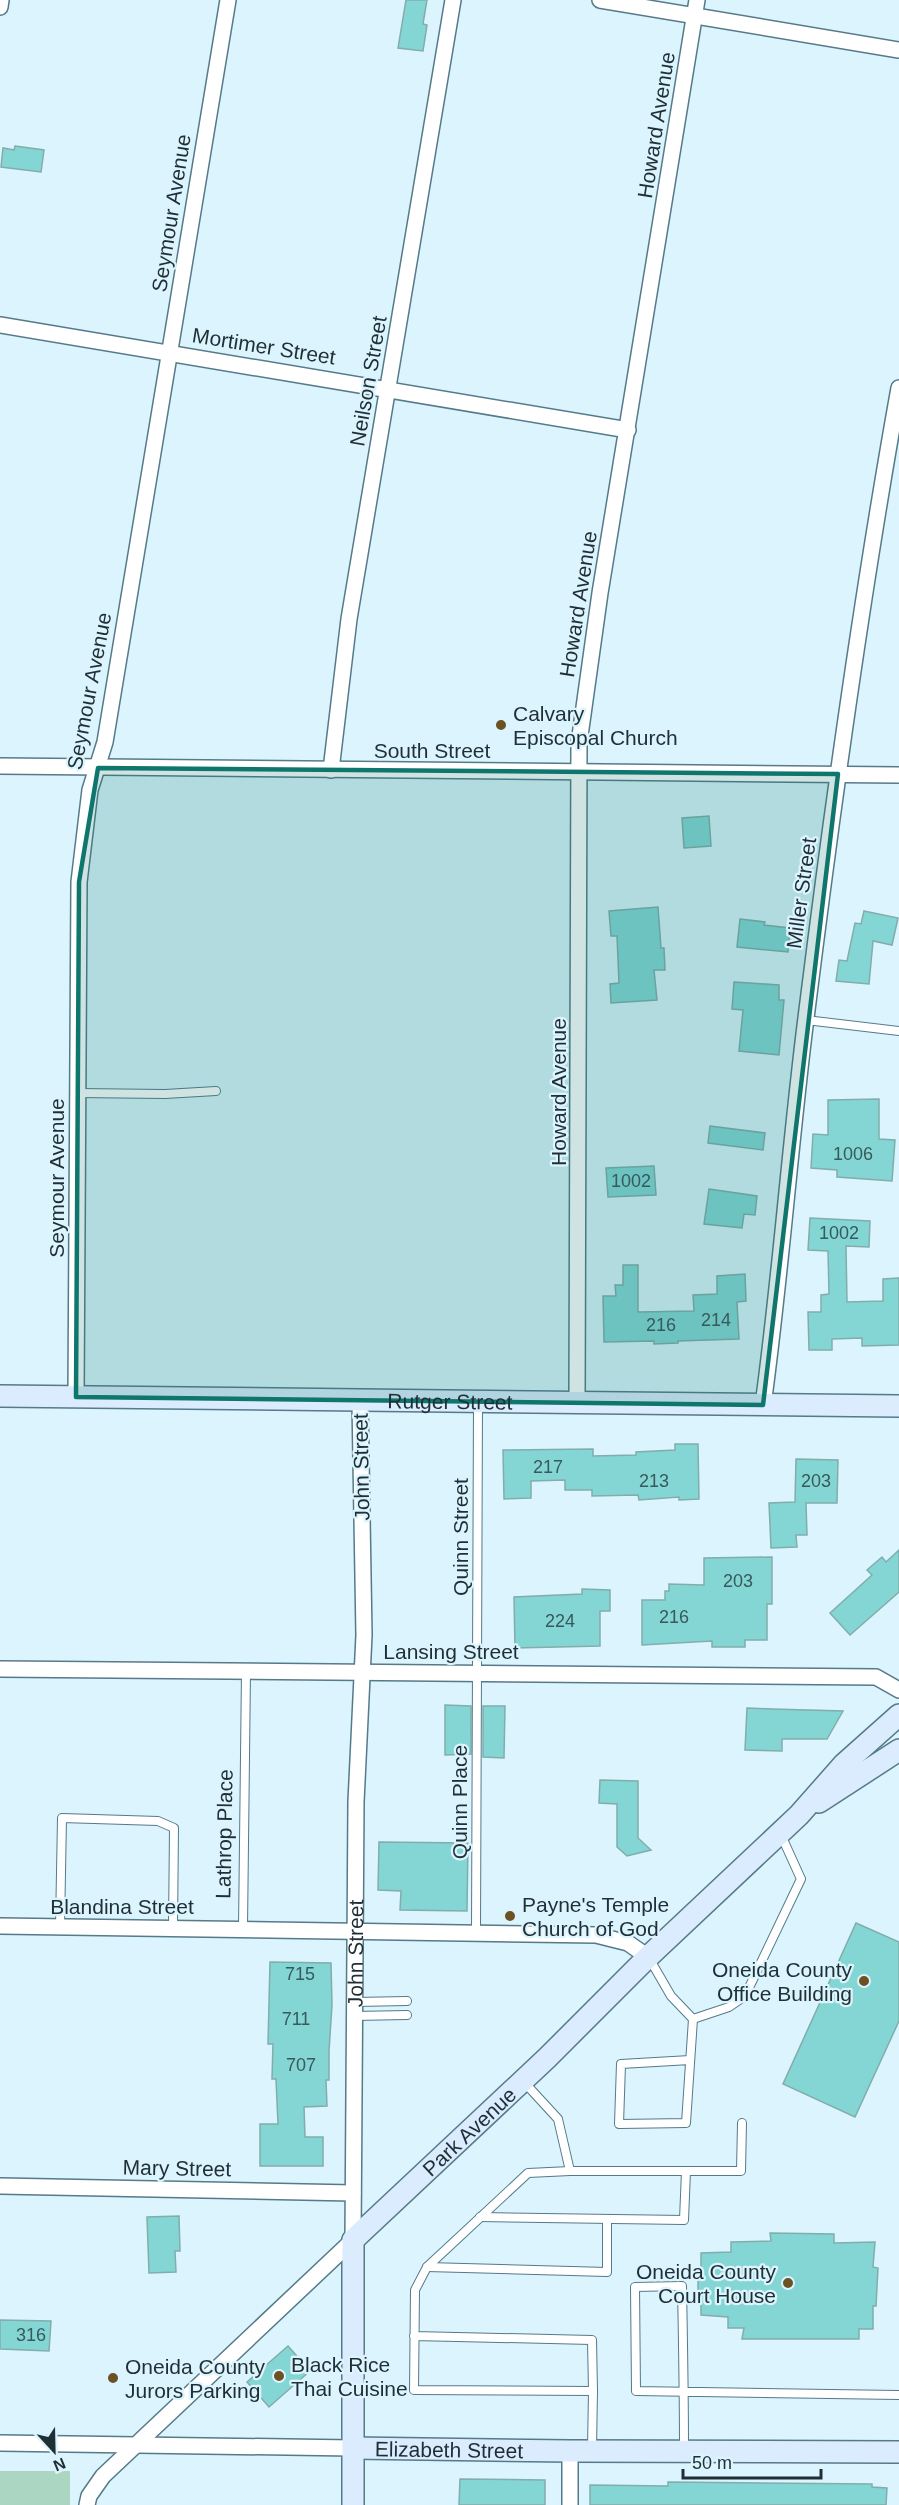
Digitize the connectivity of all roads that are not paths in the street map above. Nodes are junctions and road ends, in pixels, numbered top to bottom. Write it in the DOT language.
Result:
graph roads {
  1 [pos="1,0"];
  2 [pos="228,0"];
  3 [pos="453,0"];
  4 [pos="600,0"];
  5 [pos="697,0"];
  6 [pos="0,8"];
  7 [pos="694,16"];
  8 [pos="899,50"];
  9 [pos="0,325"];
  10 [pos="170,352"];
  11 [pos="389,388"];
  12 [pos="899,388"];
  13 [pos="628,430"];
  14 [pos="0,766"];
  15 [pos="98,768"];
  16 [pos="331,770"];
  17 [pos="579,771"];
  18 [pos="838,774"];
  19 [pos="899,775"];
  20 [pos="806,1020"];
  21 [pos="899,1030"];
  22 [pos="216,1091"];
  23 [pos="77,1093"];
  24 [pos="0,1396"];
  25 [pos="76,1397"];
  26 [pos="360,1401"];
  27 [pos="478,1401"];
  28 [pos="577,1402"];
  29 [pos="764,1405"];
  30 [pos="899,1406"];
  31 [pos="0,1668"];
  32 [pos="246,1671"];
  33 [pos="362,1672"];
  34 [pos="477,1672"];
  35 [pos="899,1690"];
  36 [pos="899,1715"];
  37 [pos="899,1750"];
  38 [pos="799,1815"];
  39 [pos="780,1833"];
  40 [pos="0,1926"];
  41 [pos="60,1927"];
  42 [pos="173,1927"];
  43 [pos="243,1928"];
  44 [pos="355,1930"];
  45 [pos="476,1932"];
  46 [pos="648,1957"];
  47 [pos="407,2001"];
  48 [pos="355,2009"];
  49 [pos="407,2015"];
  50 [pos="693,2019"];
  51 [pos="690,2061"];
  52 [pos="523,2081"];
  53 [pos="742,2123"];
  54 [pos="570,2171"];
  55 [pos="686,2171"];
  56 [pos="0,2187"];
  57 [pos="353,2193"];
  58 [pos="480,2217"];
  59 [pos="607,2219"];
  60 [pos="353,2240"];
  61 [pos="427,2267"];
  62 [pos="414,2336"];
  63 [pos="593,2391"];
  64 [pos="684,2391"];
  65 [pos="899,2395"];
  66 [pos="0,2444"];
  67 [pos="136,2445"];
  68 [pos="353,2448"];
  69 [pos="570,2451"];
  70 [pos="592,2451"];
  71 [pos="684,2451"];
  72 [pos="899,2452"];
  73 [pos="87,2505"];
  74 [pos="352,2505"];
  75 [pos="570,2505"];
  1 -- 6 [label="street"];
  2 -- 10 [label="street, Seymour Avenue"];
  3 -- 11 [label="street, Neilson Street"];
  4 -- 7 [label="street"];
  5 -- 7 [label="street, Howard Avenue"];
  7 -- 8 [label="street"];
  7 -- 13 [label="street, Howard Avenue"];
  9 -- 10 [label="street, Mortimer Street"];
  10 -- 11 [label="street, Mortimer Street"];
  10 -- 15 [label="street, Seymour Avenue"];
  11 -- 13 [label="street, Mortimer Street"];
  11 -- 16 [label="street, Neilson Street"];
  12 -- 18 [label="street, Miller Street"];
  13 -- 17 [label="street, Howard Avenue"];
  14 -- 15 [label="street, South Street"];
  15 -- 16 [label="street, South Street"];
  15 -- 23 [label="street, Seymour Avenue"];
  16 -- 17 [label="street, South Street"];
  17 -- 18 [label="street, South Street"];
  17 -- 28 [label="street, Howard Avenue"];
  18 -- 19 [label="street, South Street"];
  18 -- 20 [label="street, Miller Street"];
  20 -- 21 [label="lane"];
  20 -- 29 [label="street, Miller Street"];
  22 -- 23 [label="lane"];
  23 -- 25 [label="street, Seymour Avenue"];
  24 -- 25 [label="street, Rutger Street"];
  25 -- 26 [label="street, Rutger Street"];
  26 -- 27 [label="street, Rutger Street"];
  26 -- 33 [label="street, John Street"];
  27 -- 28 [label="street, Rutger Street"];
  27 -- 34 [label="lane, Quinn Street"];
  28 -- 29 [label="street, Rutger Street"];
  29 -- 30 [label="street, Rutger Street"];
  31 -- 32 [label="street, Lansing Street"];
  32 -- 33 [label="street, Lansing Street"];
  32 -- 43 [label="lane, Lathrop Place"];
  33 -- 34 [label="street, Lansing Street"];
  33 -- 44 [label="street, John Street"];
  34 -- 35 [label="street, Lansing Street"];
  34 -- 45 [label="lane, Quinn Place"];
  36 -- 38 [label="street, Park Avenue"];
  37 -- 38 [label="street, Park Avenue"];
  38 -- 39 [label="street, Park Avenue"];
  39 -- 46 [label="street, Park Avenue"];
  39 -- 50 [label="lane"];
  40 -- 41 [label="street, Blandina Street"];
  41 -- 42 [label="street, Blandina Street"];
  41 -- 42 [label="lane"];
  42 -- 43 [label="street, Blandina Street"];
  43 -- 44 [label="street, Lathrop Place"];
  44 -- 45 [label="street"];
  44 -- 48 [label="street, John Street"];
  45 -- 46 [label="street"];
  46 -- 50 [label="lane"];
  46 -- 52 [label="street, Park Avenue"];
  47 -- 48 [label="lane"];
  48 -- 49 [label="lane"];
  48 -- 57 [label="street, John Street"];
  50 -- 51 [label="lane"];
  51 -- 51 [label="lane"];
  52 -- 54 [label="lane"];
  52 -- 60 [label="street, Park Avenue"];
  53 -- 55 [label="lane"];
  54 -- 55 [label="lane"];
  54 -- 58 [label="lane"];
  55 -- 59 [label="lane"];
  56 -- 57 [label="street, Mary Street"];
  57 -- 60 [label="street, John Street"];
  58 -- 59 [label="lane"];
  58 -- 61 [label="lane"];
  59 -- 61 [label="lane"];
  60 -- 67 [label="street, Park Avenue"];
  60 -- 68 [label="street, John Street"];
  61 -- 62 [label="lane"];
  62 -- 63 [label="lane"];
  62 -- 63 [label="lane"];
  63 -- 70 [label="lane"];
  64 -- 64 [label="lane"];
  64 -- 65 [label="lane"];
  64 -- 71 [label="lane"];
  66 -- 67 [label="street, Elizabeth Street"];
  67 -- 68 [label="street, Elizabeth Street"];
  67 -- 73 [label="street, Park Avenue"];
  68 -- 69 [label="street, Elizabeth Street"];
  68 -- 74 [label="street, John Street"];
  69 -- 70 [label="street, Elizabeth Street"];
  69 -- 75 [label="street"];
  70 -- 71 [label="street, Elizabeth Street"];
  71 -- 72 [label="street, Elizabeth Street"];
}
